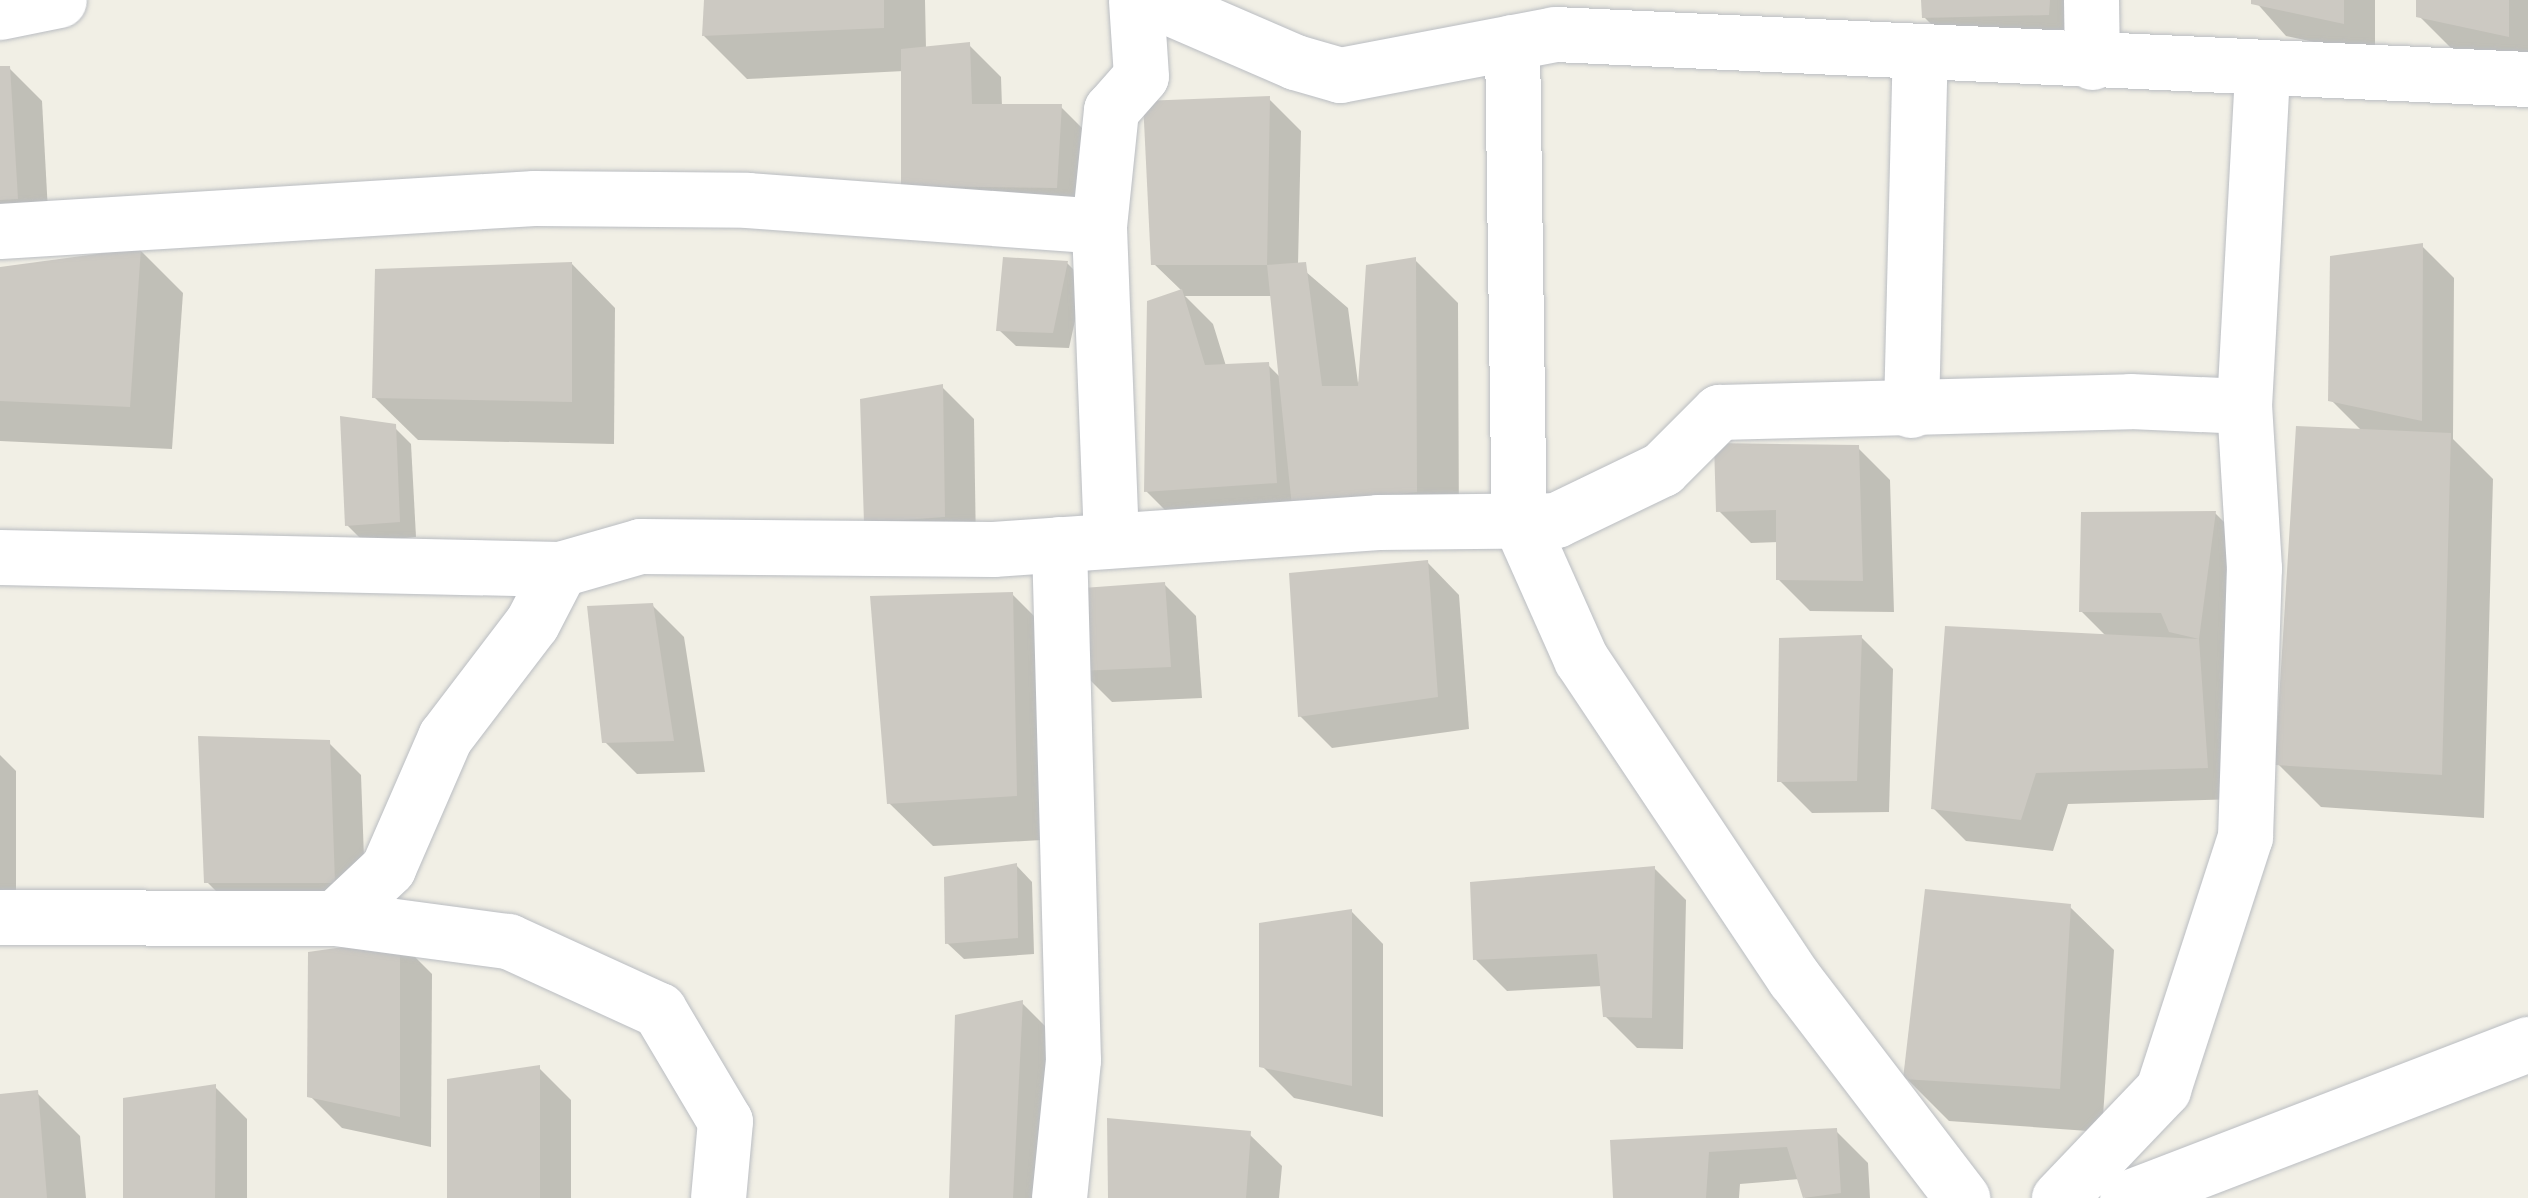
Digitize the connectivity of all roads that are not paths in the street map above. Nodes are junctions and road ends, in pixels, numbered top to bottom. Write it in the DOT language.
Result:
graph roads {
  1 [pos="59,0"];
  2 [pos="1136,0"];
  3 [pos="1152,0"];
  4 [pos="2091,0"];
  5 [pos="0,12"];
  6 [pos="1512,42"];
  7 [pos="1920,52"];
  8 [pos="2092,62"];
  9 [pos="2262,69"];
  10 [pos="2528,79"];
  11 [pos="1098,226"];
  12 [pos="0,231"];
  13 [pos="2244,406"];
  14 [pos="1911,410"];
  15 [pos="1519,520"];
  16 [pos="1085,542"];
  17 [pos="0,557"];
  18 [pos="560,569"];
  19 [pos="0,917"];
  20 [pos="335,918"];
  21 [pos="2528,1044"];
  22 [pos="718,1198"];
  23 [pos="1059,1198"];
  24 [pos="1962,1198"];
  25 [pos="2059,1198"];
  26 [pos="2127,1198"];
  1 -- 5 [label="street"];
  2 -- 11 [label="street"];
  3 -- 6 [label="street"];
  4 -- 8 [label="street"];
  6 -- 7 [label="street"];
  6 -- 15 [label="street"];
  7 -- 8 [label="street"];
  7 -- 14 [label="street"];
  8 -- 9 [label="street"];
  9 -- 10 [label="street"];
  9 -- 13 [label="street"];
  11 -- 12 [label="street"];
  11 -- 16 [label="street"];
  13 -- 14 [label="street"];
  13 -- 25 [label="street"];
  14 -- 15 [label="street"];
  15 -- 16 [label="street"];
  15 -- 24 [label="street"];
  16 -- 18 [label="street"];
  16 -- 23 [label="street"];
  17 -- 18 [label="street"];
  18 -- 20 [label="street"];
  19 -- 20 [label="street"];
  20 -- 22 [label="street"];
  21 -- 26 [label="street"];
}
